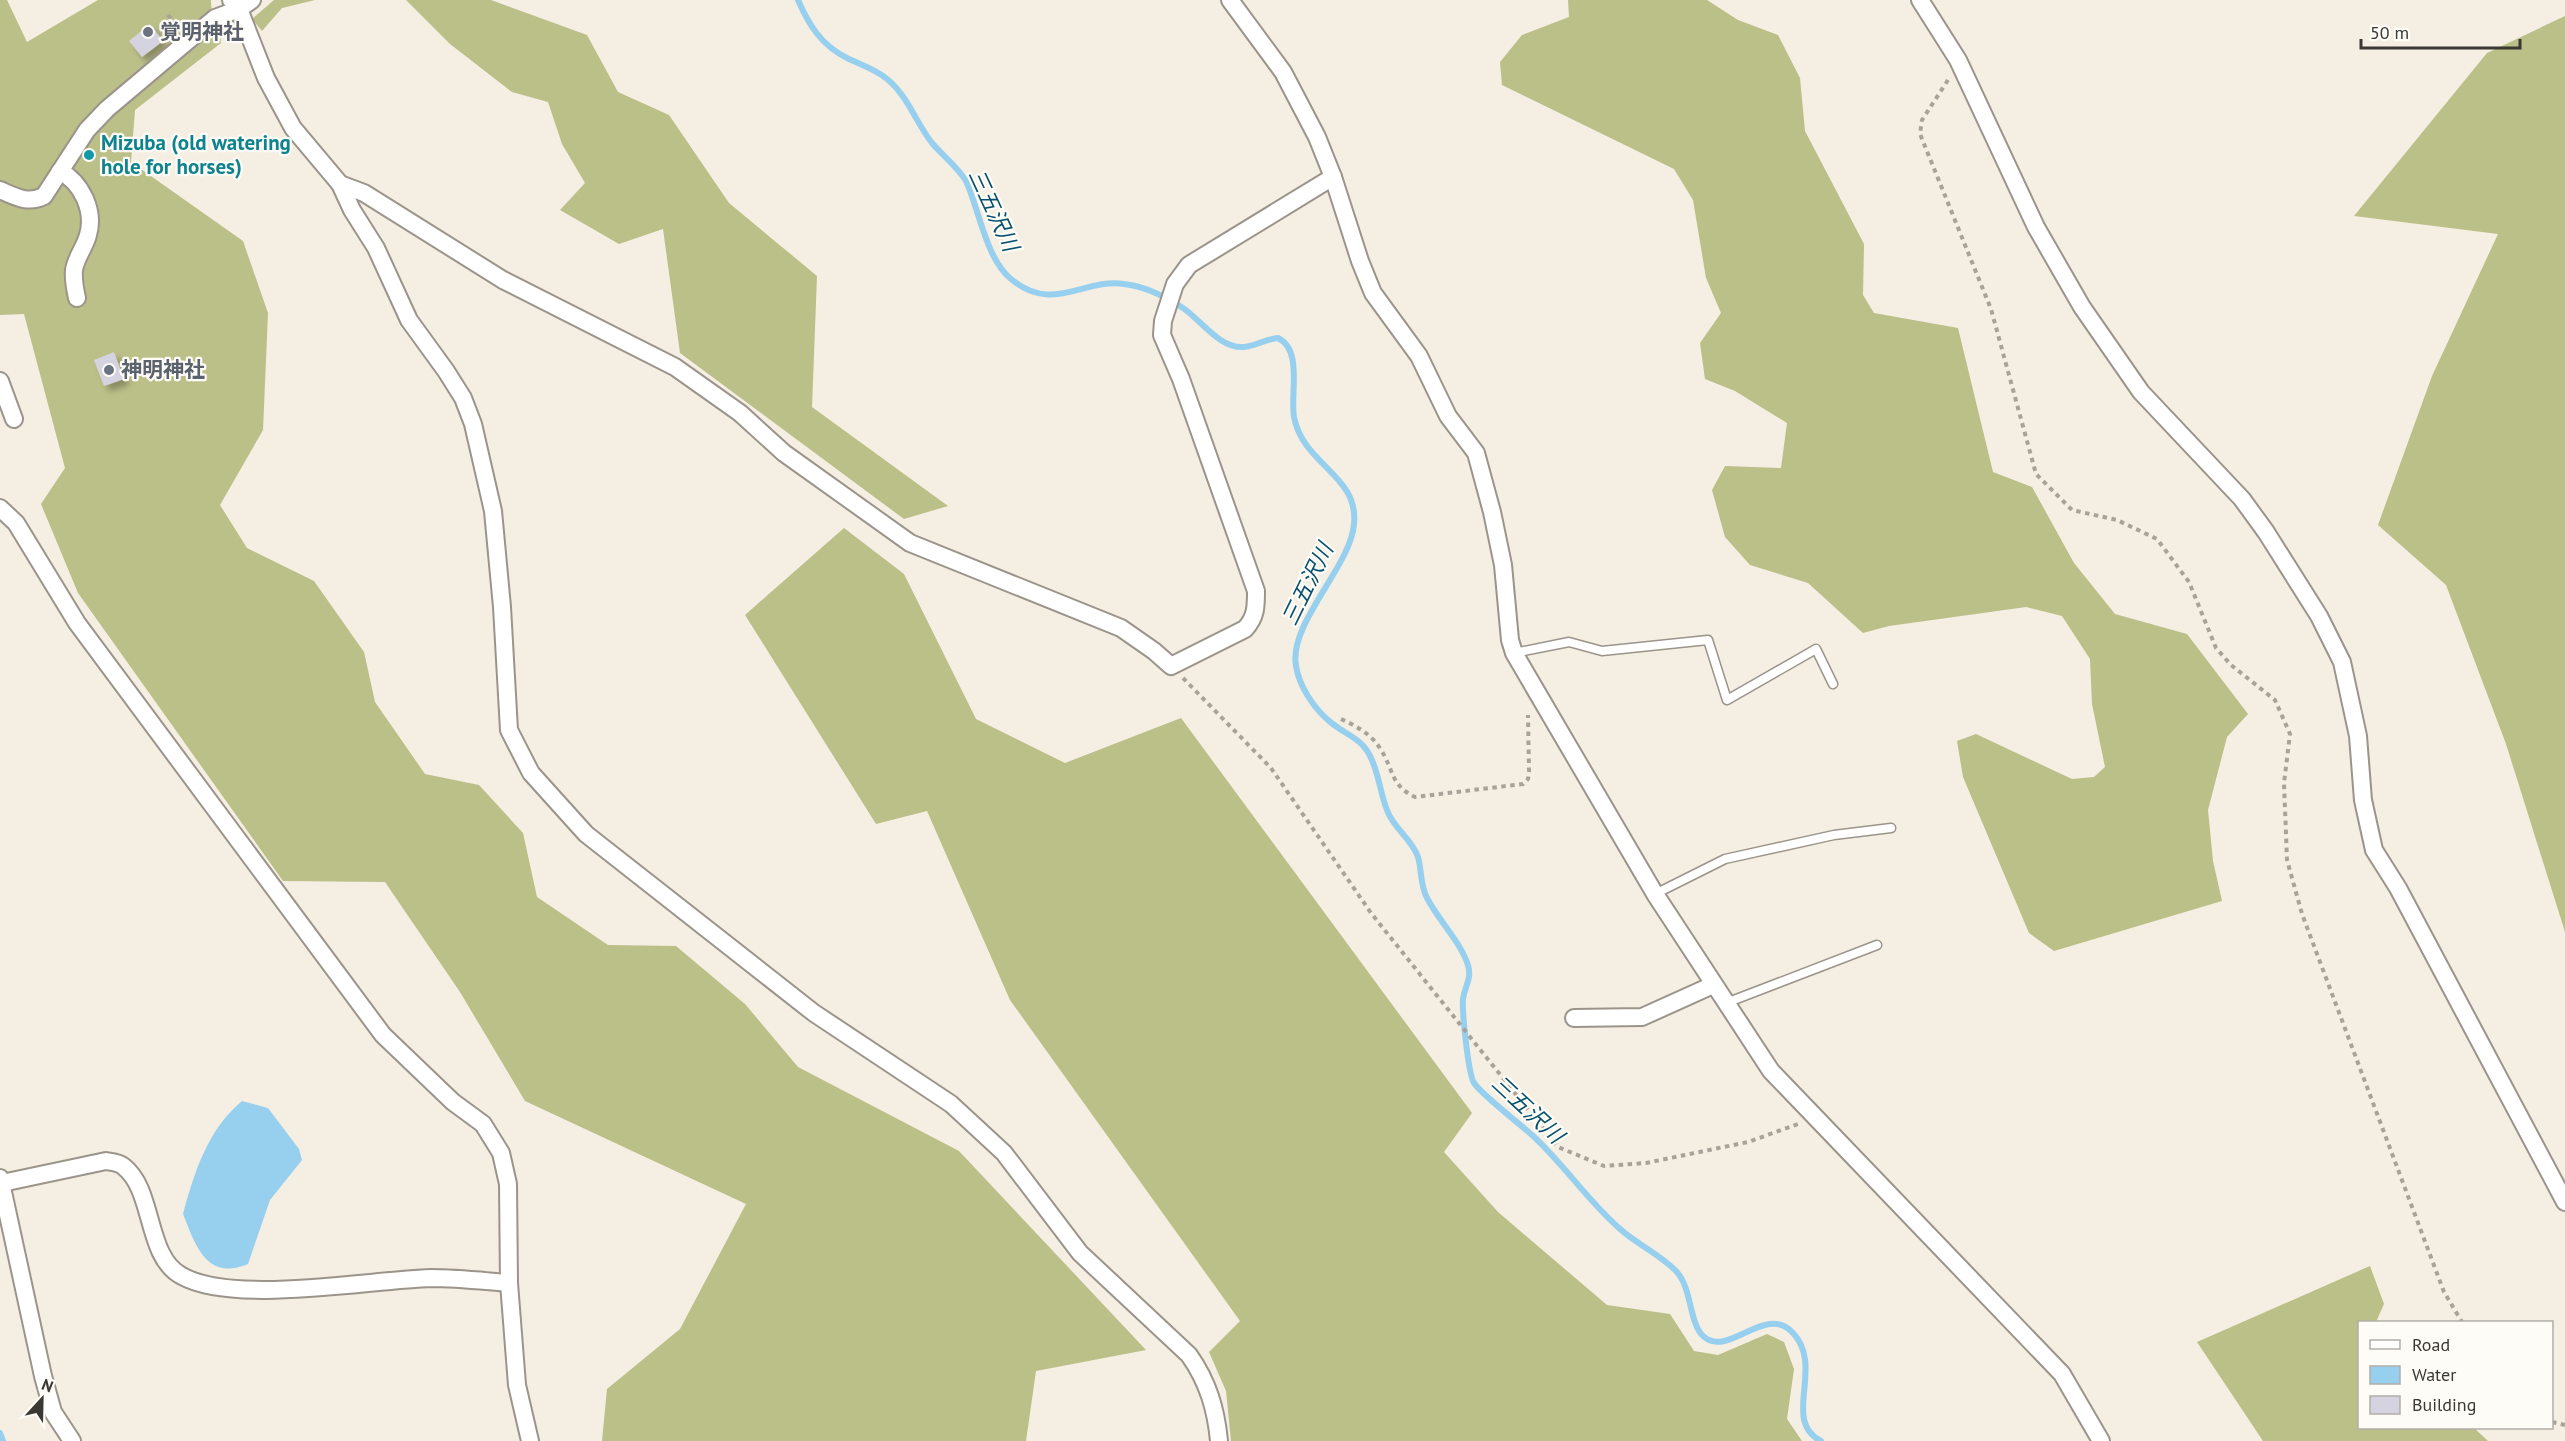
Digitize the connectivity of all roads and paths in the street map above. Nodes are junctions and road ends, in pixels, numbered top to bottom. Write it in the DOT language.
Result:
graph roads {
  1 [pos="1230,0"];
  2 [pos="1920,0"];
  3 [pos="241,3"];
  4 [pos="1961,68"];
  5 [pos="60,171"];
  6 [pos="1333,177"];
  7 [pos="340,184"];
  8 [pos="0,190"];
  9 [pos="77,298"];
  10 [pos="0,381"];
  11 [pos="14,419"];
  12 [pos="0,508"];
  13 [pos="1514,653"];
  14 [pos="1172,666"];
  15 [pos="1833,684"];
  16 [pos="1534,687"];
  17 [pos="1341,719"];
  18 [pos="1891,828"];
  19 [pos="1655,894"];
  20 [pos="1877,945"];
  21 [pos="1713,985"];
  22 [pos="1726,1003"];
  23 [pos="1574,1018"];
  24 [pos="1815,1117"];
  25 [pos="1,1181"];
  26 [pos="2565,1202"];
  27 [pos="509,1283"];
  28 [pos="2461,1321"];
  29 [pos="72,1441"];
  30 [pos="530,1441"];
  31 [pos="1220,1441"];
  32 [pos="2101,1441"];
  1 -- 6 [label="street"];
  2 -- 4 [label="street"];
  3 -- 5 [label="street"];
  3 -- 7 [label="street"];
  4 -- 26 [label="street"];
  4 -- 28 [label="path"];
  5 -- 8 [label="street"];
  5 -- 9 [label="street"];
  6 -- 13 [label="street"];
  6 -- 14 [label="street"];
  7 -- 14 [label="street"];
  7 -- 31 [label="street"];
  10 -- 11 [label="street"];
  12 -- 27 [label="street"];
  13 -- 15 [label="lane"];
  13 -- 16 [label="street"];
  14 -- 24 [label="path"];
  16 -- 17 [label="path"];
  16 -- 19 [label="street"];
  18 -- 19 [label="lane"];
  19 -- 21 [label="street"];
  20 -- 22 [label="lane"];
  21 -- 22 [label="street"];
  21 -- 23 [label="street"];
  22 -- 24 [label="street"];
  24 -- 32 [label="street"];
  25 -- 27 [label="street"];
  25 -- 29 [label="street"];
  27 -- 30 [label="street"];
}
